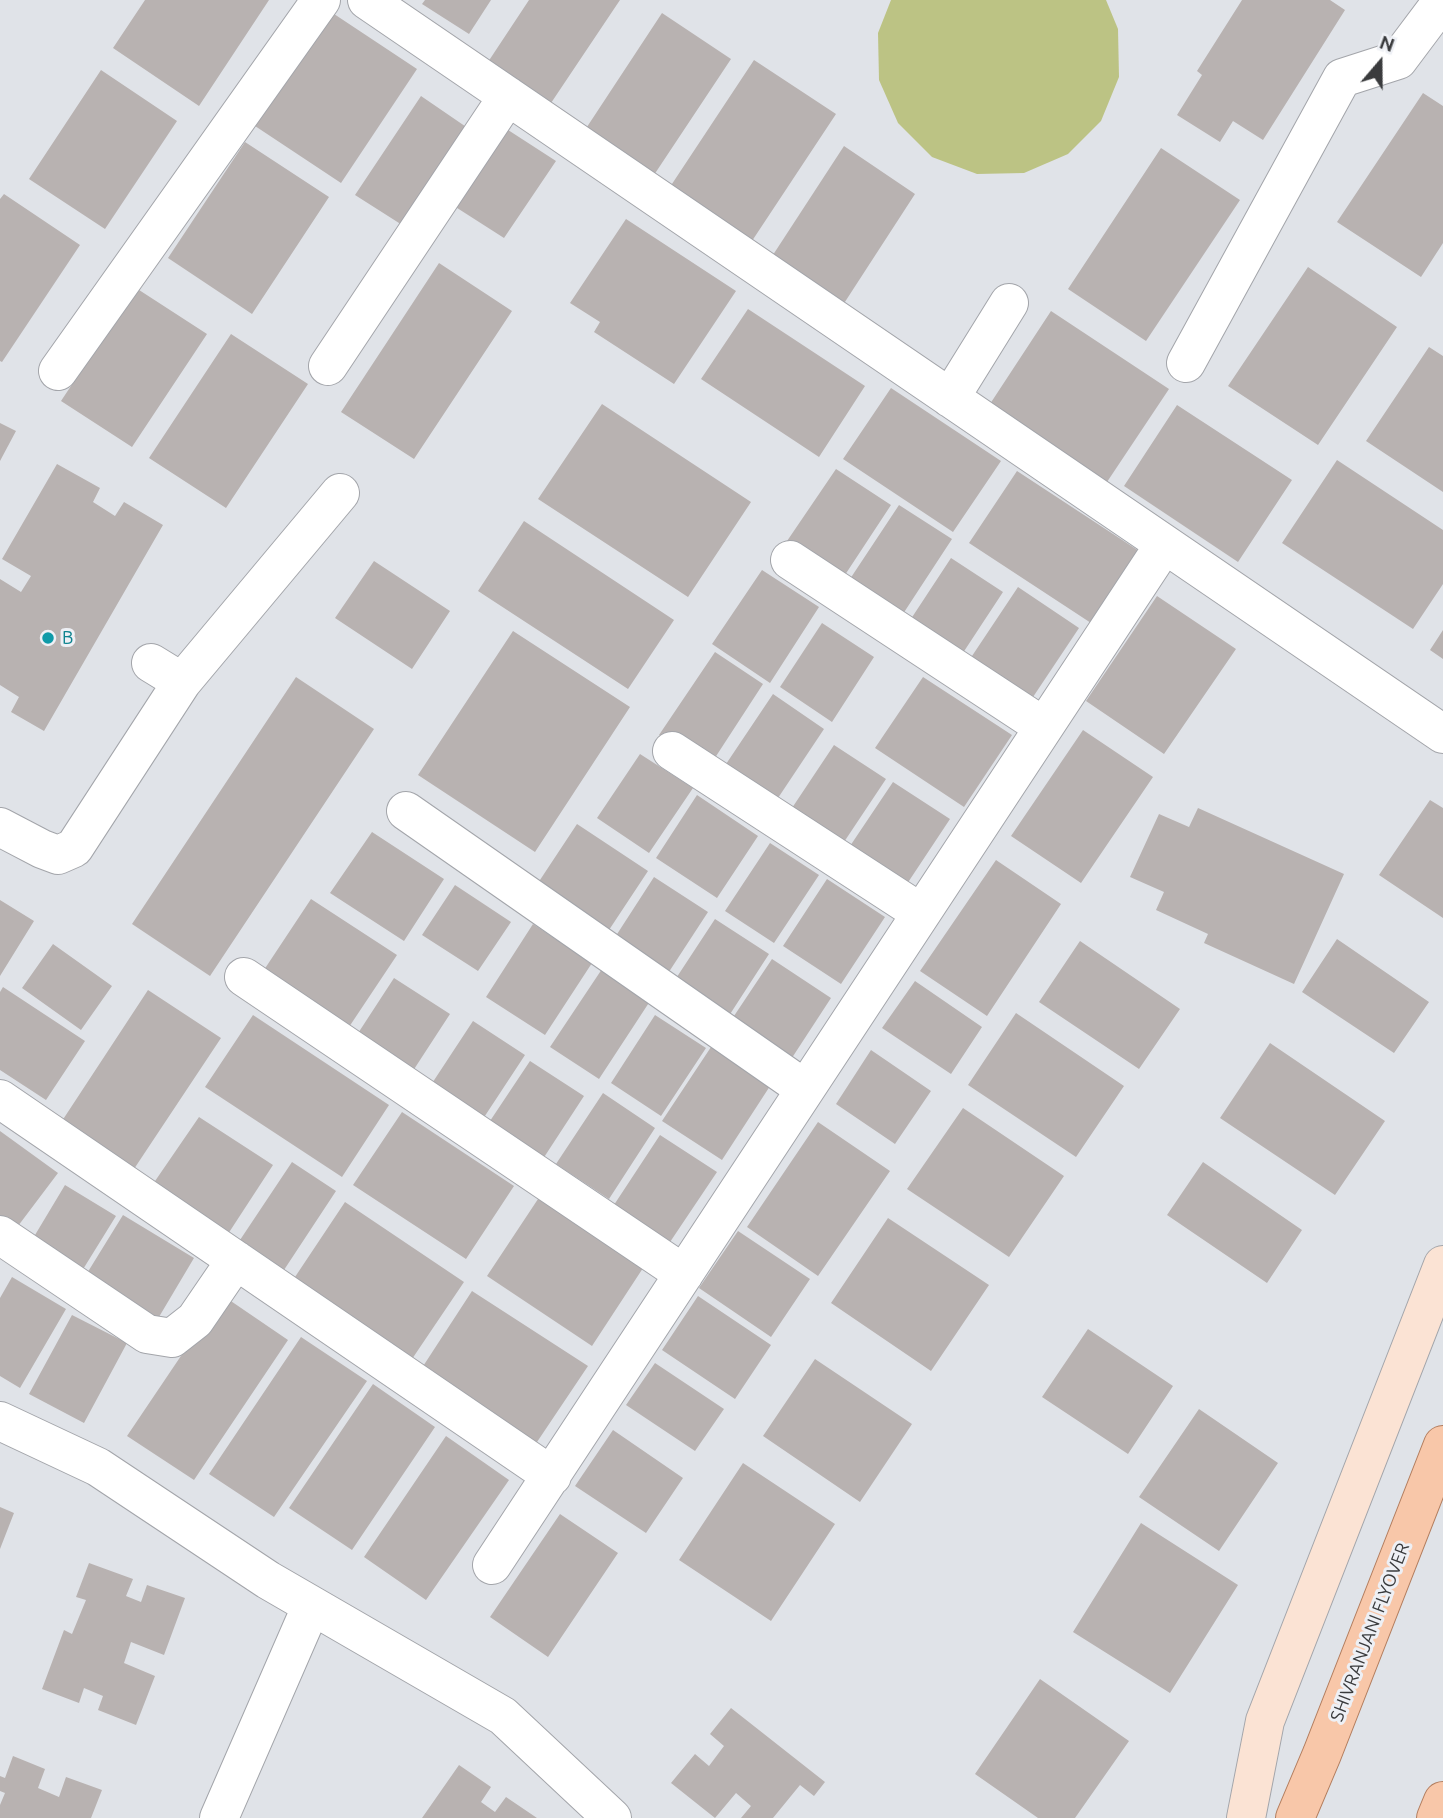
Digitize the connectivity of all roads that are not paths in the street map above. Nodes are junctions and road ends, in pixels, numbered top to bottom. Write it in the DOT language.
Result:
graph roads {
  1 [pos="321,0"];
  2 [pos="367,0"];
  3 [pos="1443,0"];
  4 [pos="508,96"];
  5 [pos="1009,303"];
  6 [pos="1186,363"];
  7 [pos="328,366"];
  8 [pos="58,371"];
  9 [pos="950,398"];
  10 [pos="340,493"];
  11 [pos="1164,545"];
  12 [pos="790,560"];
  13 [pos="1044,727"];
  14 [pos="1443,734"];
  15 [pos="671,751"];
  16 [pos="406,811"];
  17 [pos="0,827"];
  18 [pos="921,913"];
  19 [pos="244,977"];
  20 [pos="806,1088"];
  21 [pos="0,1098"];
  22 [pos="0,1235"];
  23 [pos="236,1260"];
  24 [pos="1443,1265"];
  25 [pos="684,1274"];
  26 [pos="0,1421"];
  27 [pos="1443,1445"];
  28 [pos="552,1476"];
  29 [pos="492,1566"];
  30 [pos="312,1607"];
  31 [pos="219,1818"];
  32 [pos="612,1818"];
  33 [pos="1246,1818"];
  34 [pos="1295,1818"];
  1 -- 8 [label="street"];
  2 -- 4 [label="street"];
  3 -- 6 [label="street"];
  4 -- 7 [label="street"];
  4 -- 9 [label="street"];
  5 -- 9 [label="street"];
  9 -- 11 [label="street"];
  10 -- 17 [label="street"];
  11 -- 13 [label="street"];
  11 -- 14 [label="street"];
  12 -- 13 [label="street"];
  13 -- 18 [label="street"];
  15 -- 18 [label="street"];
  16 -- 20 [label="street"];
  18 -- 20 [label="street"];
  19 -- 25 [label="street"];
  20 -- 25 [label="street"];
  21 -- 23 [label="street"];
  22 -- 23 [label="street"];
  23 -- 28 [label="street"];
  24 -- 33 [label="main road"];
  25 -- 28 [label="street"];
  26 -- 30 [label="street"];
  27 -- 34 [label="main road, SHIVRANJANI FLYOVER"];
  28 -- 29 [label="street"];
  30 -- 31 [label="street"];
  30 -- 32 [label="street"];
}
